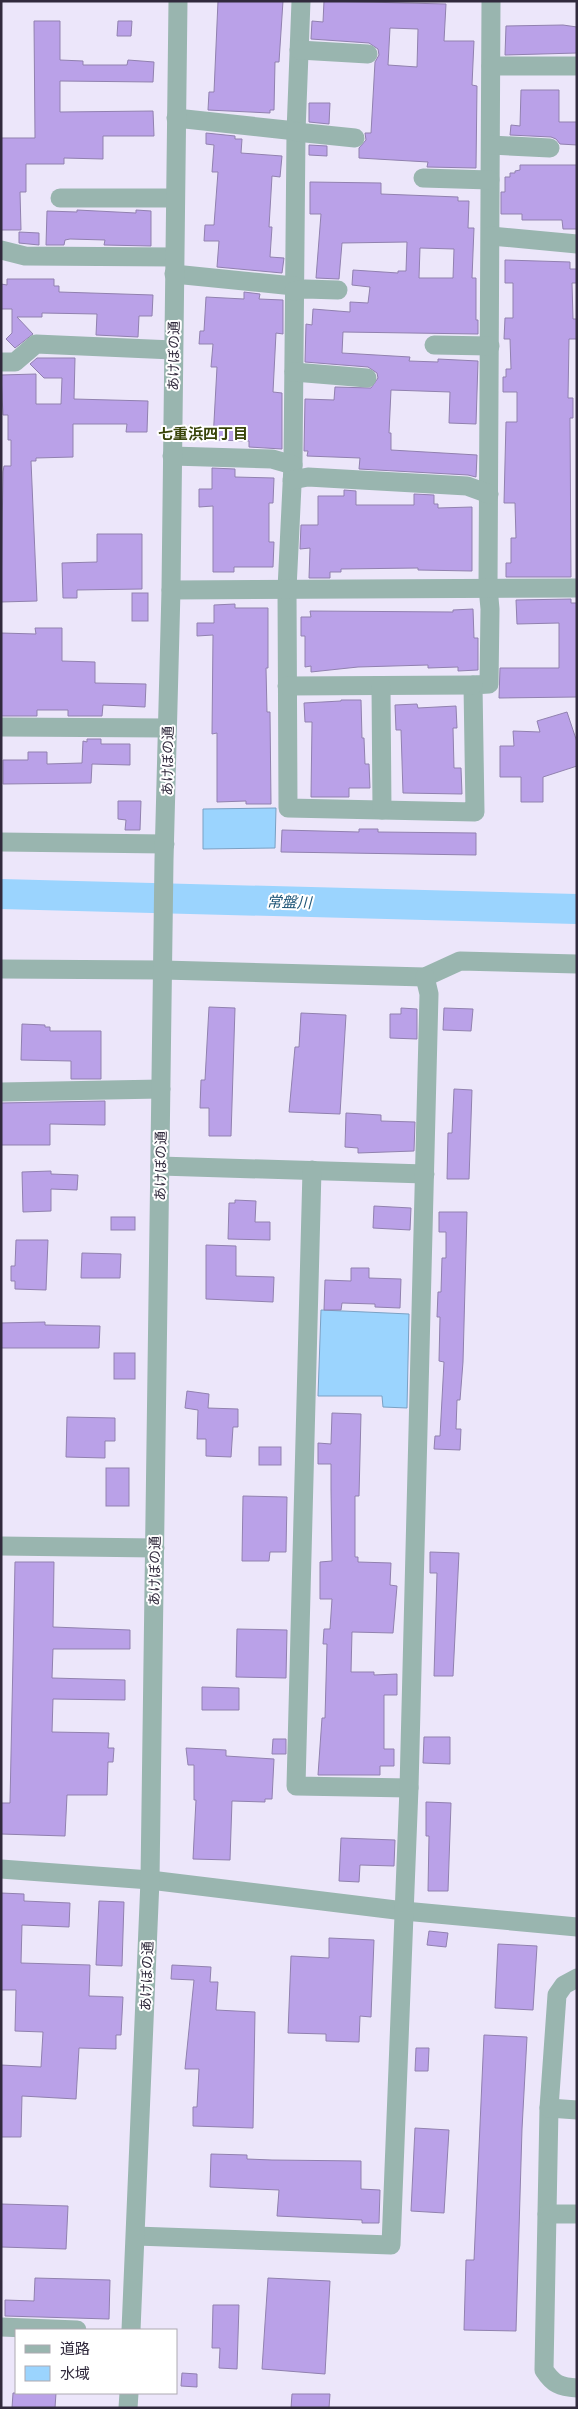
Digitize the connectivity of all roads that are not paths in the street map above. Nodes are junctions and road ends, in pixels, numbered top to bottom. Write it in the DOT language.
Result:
graph roads {
  1 [pos="178,1"];
  2 [pos="301,1"];
  3 [pos="492,1"];
  4 [pos="299,50"];
  5 [pos="368,54"];
  6 [pos="491,66"];
  7 [pos="577,66"];
  8 [pos="176,118"];
  9 [pos="296,132"];
  10 [pos="355,138"];
  11 [pos="491,146"];
  12 [pos="550,148"];
  13 [pos="423,178"];
  14 [pos="490,180"];
  15 [pos="60,198"];
  16 [pos="175,198"];
  17 [pos="491,236"];
  18 [pos="577,244"];
  19 [pos="1,250"];
  20 [pos="174,265"];
  21 [pos="294,289"];
  22 [pos="338,290"];
  23 [pos="434,345"];
  24 [pos="490,346"];
  25 [pos="173,350"];
  26 [pos="1,362"];
  27 [pos="294,372"];
  28 [pos="367,378"];
  29 [pos="172,456"];
  30 [pos="292,473"];
  31 [pos="490,494"];
  32 [pos="488,587"];
  33 [pos="577,588"];
  34 [pos="287,589"];
  35 [pos="171,590"];
  36 [pos="473,685"];
  37 [pos="287,686"];
  38 [pos="381,686"];
  39 [pos="1,727"];
  40 [pos="167,728"];
  41 [pos="382,810"];
  42 [pos="1,842"];
  43 [pos="164,852"];
  44 [pos="577,964"];
  45 [pos="1,969"];
  46 [pos="163,970"];
  47 [pos="425,977"];
  48 [pos="161,1089"];
  49 [pos="1,1092"];
  50 [pos="160,1166"];
  51 [pos="312,1170"];
  52 [pos="425,1174"];
  53 [pos="1,1546"];
  54 [pos="154,1548"];
  55 [pos="409,1788"];
  56 [pos="1,1869"];
  57 [pos="150,1880"];
  58 [pos="404,1911"];
  59 [pos="577,1927"];
  60 [pos="577,1978"];
  61 [pos="549,2108"];
  62 [pos="577,2110"];
  63 [pos="547,2214"];
  64 [pos="577,2214"];
  65 [pos="136,2236"];
  66 [pos="1,2327"];
  67 [pos="51,2329"];
  68 [pos="131,2329"];
  69 [pos="577,2388"];
  70 [pos="129,2394"];
  71 [pos="128,2408"];
  1 -- 8 [label="street, あけぼの通"];
  2 -- 4 [label="street"];
  3 -- 6 [label="street"];
  4 -- 5 [label="street"];
  4 -- 9 [label="street"];
  6 -- 7 [label="street"];
  6 -- 11 [label="street"];
  8 -- 9 [label="street"];
  8 -- 16 [label="street, あけぼの通"];
  9 -- 10 [label="street"];
  9 -- 21 [label="street"];
  11 -- 12 [label="street"];
  11 -- 14 [label="street"];
  13 -- 14 [label="street"];
  14 -- 17 [label="street"];
  15 -- 16 [label="street"];
  16 -- 20 [label="street, あけぼの通"];
  17 -- 18 [label="street"];
  17 -- 24 [label="street"];
  19 -- 20 [label="street"];
  20 -- 21 [label="street"];
  20 -- 25 [label="street, あけぼの通"];
  21 -- 22 [label="street"];
  21 -- 27 [label="street"];
  23 -- 24 [label="street"];
  24 -- 31 [label="street"];
  25 -- 26 [label="street"];
  25 -- 29 [label="street, あけぼの通"];
  27 -- 28 [label="street"];
  27 -- 30 [label="street"];
  29 -- 30 [label="street"];
  29 -- 35 [label="street, あけぼの通"];
  30 -- 31 [label="street"];
  30 -- 34 [label="street"];
  31 -- 32 [label="street"];
  32 -- 33 [label="street"];
  32 -- 34 [label="street"];
  32 -- 36 [label="street"];
  34 -- 35 [label="street"];
  34 -- 37 [label="street"];
  35 -- 40 [label="street, あけぼの通"];
  36 -- 38 [label="street"];
  36 -- 41 [label="street"];
  37 -- 38 [label="street"];
  37 -- 41 [label="street"];
  38 -- 41 [label="street"];
  39 -- 40 [label="street"];
  40 -- 43 [label="street, あけぼの通"];
  42 -- 43 [label="street"];
  43 -- 46 [label="street, あけぼの通"];
  44 -- 47 [label="street"];
  45 -- 46 [label="street"];
  46 -- 47 [label="street"];
  46 -- 48 [label="street, あけぼの通"];
  47 -- 52 [label="street"];
  48 -- 49 [label="street"];
  48 -- 50 [label="street, あけぼの通"];
  50 -- 51 [label="street"];
  50 -- 54 [label="street, あけぼの通"];
  51 -- 52 [label="street"];
  51 -- 55 [label="street"];
  52 -- 55 [label="street"];
  53 -- 54 [label="street"];
  54 -- 57 [label="street, あけぼの通"];
  55 -- 58 [label="street"];
  56 -- 57 [label="street"];
  57 -- 58 [label="street"];
  57 -- 65 [label="street, あけぼの通"];
  58 -- 59 [label="street"];
  58 -- 65 [label="street"];
  60 -- 61 [label="street"];
  61 -- 62 [label="street"];
  61 -- 63 [label="street"];
  63 -- 64 [label="street"];
  63 -- 69 [label="street"];
  65 -- 68 [label="street, あけぼの通"];
  66 -- 67 [label="street"];
  70 -- 71 [label="street"];
}
